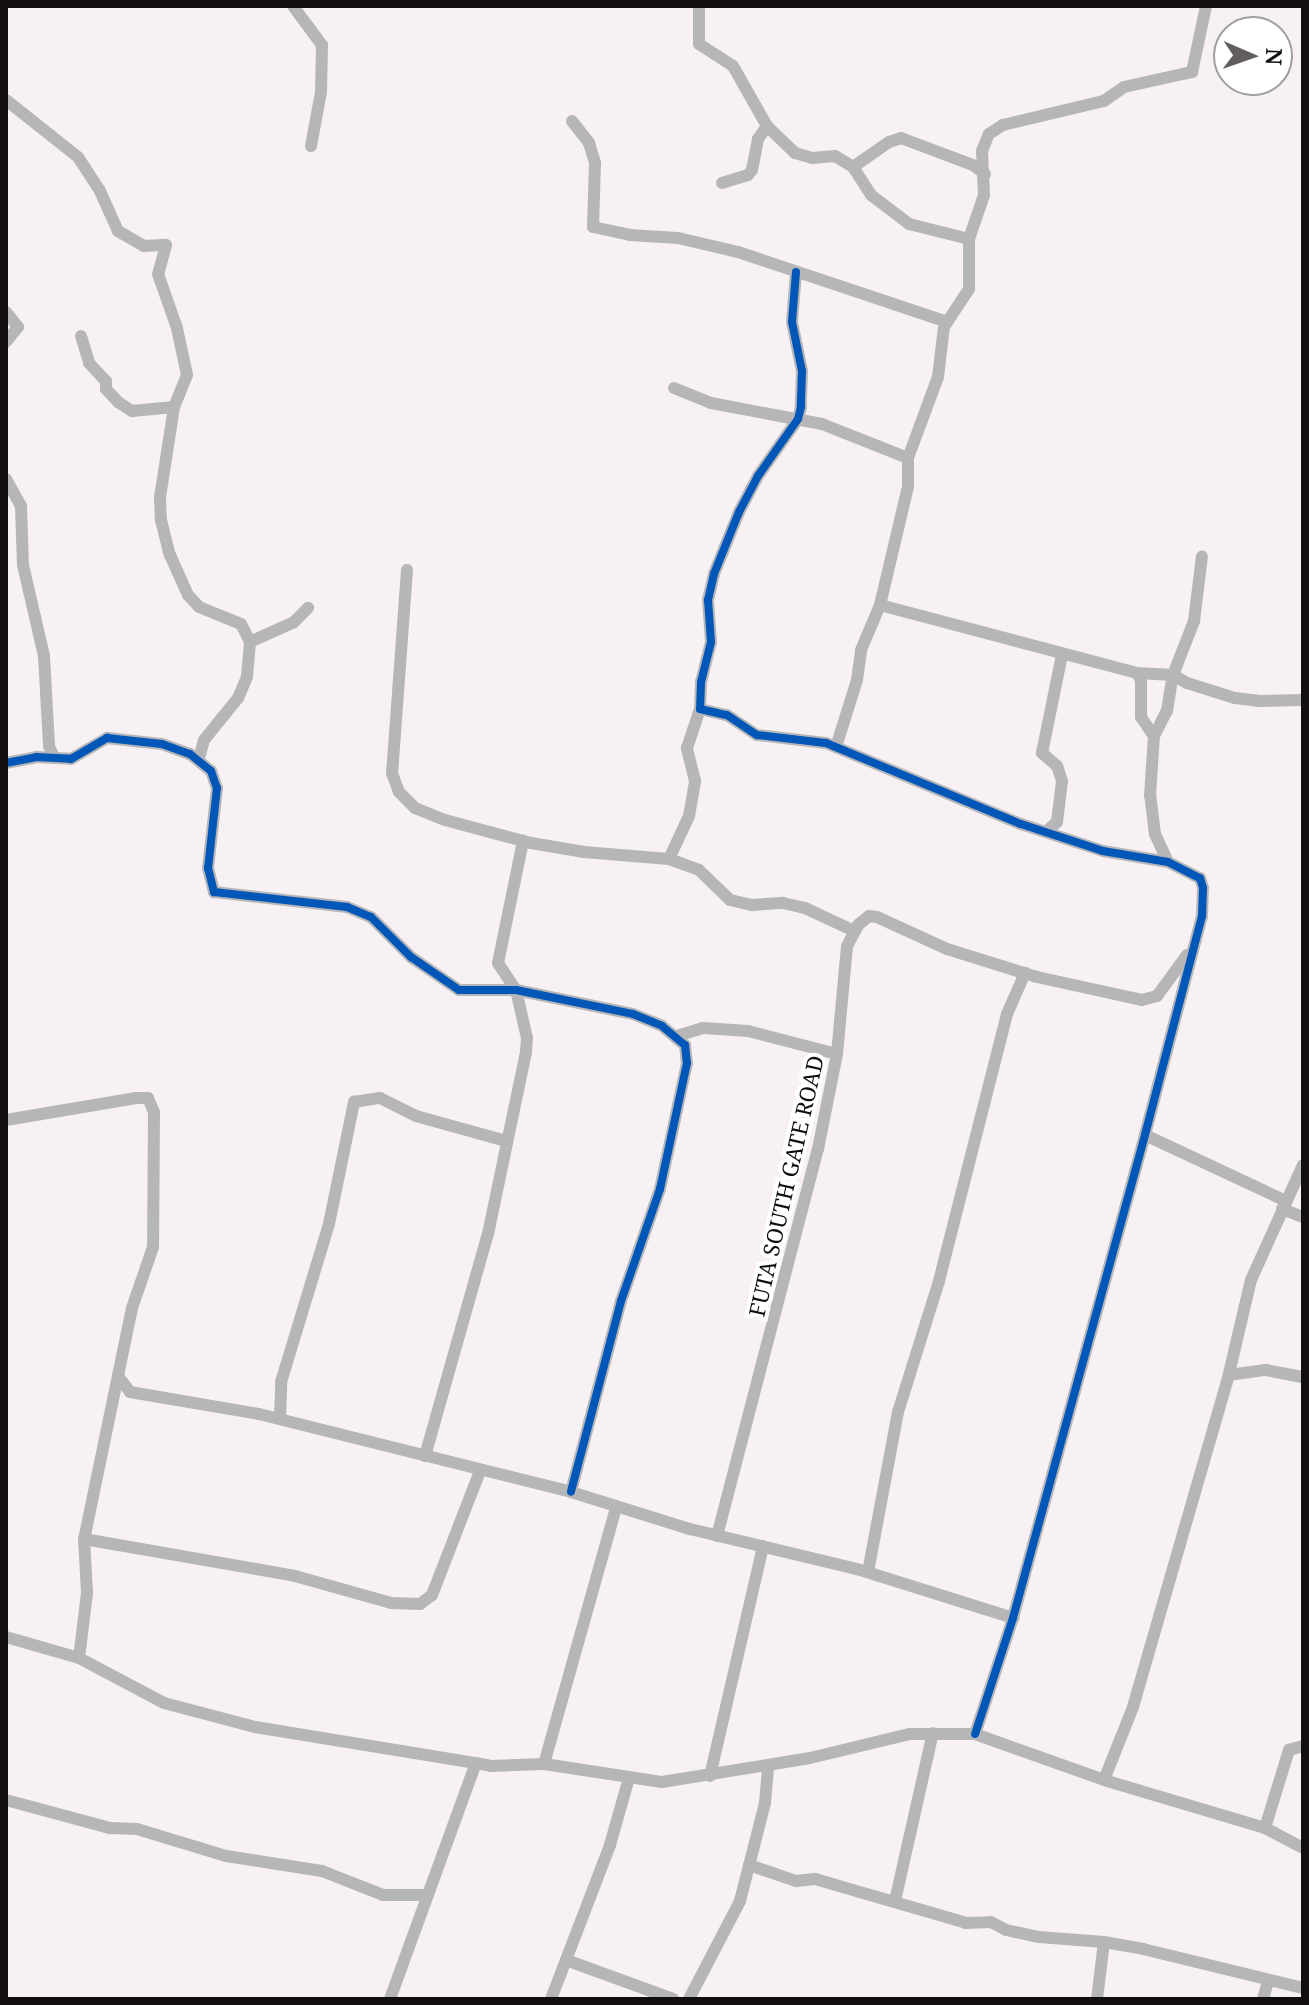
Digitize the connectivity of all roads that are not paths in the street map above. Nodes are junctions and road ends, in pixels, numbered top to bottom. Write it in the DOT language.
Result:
graph roads {
  1 [pos="293,6"];
  2 [pos="699,6"];
  3 [pos="1206,6"];
  4 [pos="6,100"];
  5 [pos="572,121"];
  6 [pos="767,126"];
  7 [pos="311,146"];
  8 [pos="853,167"];
  9 [pos="985,174"];
  10 [pos="722,183"];
  11 [pos="969,239"];
  12 [pos="796,272"];
  13 [pos="6,312"];
  14 [pos="947,322"];
  15 [pos="81,336"];
  16 [pos="6,342"];
  17 [pos="674,388"];
  18 [pos="174,407"];
  19 [pos="798,419"];
  20 [pos="908,458"];
  21 [pos="6,479"];
  22 [pos="1202,556"];
  23 [pos="407,570"];
  24 [pos="880,605"];
  25 [pos="308,608"];
  26 [pos="250,642"];
  27 [pos="1062,655"];
  28 [pos="1137,673"];
  29 [pos="1173,675"];
  30 [pos="1303,700"];
  31 [pos="700,709"];
  32 [pos="1154,736"];
  33 [pos="836,747"];
  34 [pos="54,758"];
  35 [pos="199,759"];
  36 [pos="6,763"];
  37 [pos="1047,831"];
  38 [pos="523,841"];
  39 [pos="669,859"];
  40 [pos="1168,862"];
  41 [pos="854,931"];
  42 [pos="1194,945"];
  43 [pos="1025,973"];
  44 [pos="516,990"];
  45 [pos="677,1036"];
  46 [pos="837,1054"];
  47 [pos="6,1120"];
  48 [pos="1145,1135"];
  49 [pos="506,1141"];
  50 [pos="1303,1165"];
  51 [pos="1283,1205"];
  52 [pos="1303,1217"];
  53 [pos="1229,1375"];
  54 [pos="118,1376"];
  55 [pos="1303,1377"];
  56 [pos="130,1392"];
  57 [pos="113,1406"];
  58 [pos="280,1419"];
  59 [pos="425,1456"];
  60 [pos="480,1471"];
  61 [pos="571,1492"];
  62 [pos="616,1507"];
  63 [pos="717,1536"];
  64 [pos="84,1539"];
  65 [pos="763,1546"];
  66 [pos="868,1572"];
  67 [pos="1013,1618"];
  68 [pos="8,1637"];
  69 [pos="6,1652"];
  70 [pos="79,1658"];
  71 [pos="933,1733"];
  72 [pos="975,1734"];
  73 [pos="1303,1746"];
  74 [pos="476,1763"];
  75 [pos="544,1764"];
  76 [pos="768,1765"];
  77 [pos="710,1776"];
  78 [pos="629,1778"];
  79 [pos="1104,1780"];
  80 [pos="6,1800"];
  81 [pos="1265,1828"];
  82 [pos="1303,1848"];
  83 [pos="749,1865"];
  84 [pos="428,1895"];
  85 [pos="895,1901"];
  86 [pos="1104,1942"];
  87 [pos="566,1960"];
  88 [pos="1268,1981"];
  89 [pos="1303,1988"];
  90 [pos="390,1999"];
  91 [pos="551,1999"];
  92 [pos="673,1999"];
  93 [pos="689,1999"];
  94 [pos="1097,1999"];
  95 [pos="1263,1999"];
  1 -- 7 [label="street"];
  2 -- 6 [label="street"];
  3 -- 9 [label="street"];
  4 -- 18 [label="street"];
  5 -- 12 [label="street"];
  6 -- 8 [label="street"];
  6 -- 10 [label="street"];
  8 -- 9 [label="street"];
  8 -- 11 [label="street"];
  9 -- 11 [label="street"];
  11 -- 14 [label="street"];
  12 -- 14 [label="street"];
  12 -- 19 [label="street"];
  13 -- 16 [label="street"];
  14 -- 20 [label="street"];
  15 -- 18 [label="street"];
  17 -- 19 [label="street"];
  18 -- 26 [label="street"];
  19 -- 20 [label="street"];
  19 -- 31 [label="street"];
  20 -- 24 [label="street"];
  21 -- 34 [label="street"];
  22 -- 29 [label="street"];
  23 -- 38 [label="street"];
  24 -- 27 [label="street"];
  24 -- 33 [label="street"];
  25 -- 26 [label="street"];
  26 -- 35 [label="street"];
  27 -- 28 [label="street"];
  27 -- 37 [label="street"];
  28 -- 29 [label="street"];
  28 -- 32 [label="street"];
  29 -- 30 [label="street"];
  29 -- 32 [label="street"];
  31 -- 33 [label="street"];
  31 -- 39 [label="street"];
  32 -- 40 [label="street"];
  33 -- 37 [label="street"];
  34 -- 35 [label="street"];
  34 -- 36 [label="street"];
  35 -- 44 [label="street"];
  37 -- 40 [label="street"];
  38 -- 39 [label="street"];
  38 -- 44 [label="street"];
  39 -- 41 [label="street"];
  40 -- 42 [label="street"];
  41 -- 43 [label="street"];
  41 -- 46 [label="street, FUTA SOUTH GATE ROAD"];
  42 -- 43 [label="street"];
  42 -- 48 [label="street"];
  43 -- 66 [label="street"];
  44 -- 45 [label="street"];
  44 -- 49 [label="street"];
  45 -- 46 [label="street"];
  45 -- 61 [label="street"];
  46 -- 63 [label="street, FUTA SOUTH GATE ROAD"];
  47 -- 54 [label="street"];
  48 -- 51 [label="street"];
  48 -- 67 [label="street"];
  49 -- 58 [label="street"];
  49 -- 59 [label="street"];
  50 -- 51 [label="street"];
  51 -- 52 [label="street"];
  51 -- 53 [label="street"];
  53 -- 55 [label="street"];
  53 -- 79 [label="street"];
  54 -- 56 [label="street"];
  54 -- 57 [label="street"];
  56 -- 57 [label="street"];
  56 -- 58 [label="street"];
  57 -- 64 [label="street"];
  58 -- 59 [label="street"];
  59 -- 60 [label="street"];
  60 -- 61 [label="street"];
  60 -- 64 [label="street"];
  61 -- 62 [label="street"];
  62 -- 63 [label="street"];
  62 -- 75 [label="street"];
  63 -- 65 [label="street"];
  64 -- 70 [label="street"];
  65 -- 66 [label="street"];
  65 -- 77 [label="street"];
  66 -- 67 [label="street"];
  67 -- 72 [label="street"];
  68 -- 69 [label="street"];
  68 -- 70 [label="street"];
  70 -- 74 [label="street"];
  71 -- 72 [label="street"];
  71 -- 76 [label="street"];
  71 -- 85 [label="street"];
  72 -- 79 [label="street"];
  73 -- 81 [label="street"];
  74 -- 75 [label="street"];
  74 -- 84 [label="street"];
  75 -- 78 [label="street"];
  76 -- 77 [label="street"];
  76 -- 83 [label="street"];
  77 -- 78 [label="street"];
  78 -- 87 [label="street"];
  79 -- 81 [label="street"];
  80 -- 84 [label="street"];
  81 -- 82 [label="street"];
  83 -- 85 [label="street"];
  83 -- 93 [label="street"];
  84 -- 90 [label="street"];
  85 -- 86 [label="street"];
  86 -- 88 [label="street"];
  86 -- 94 [label="street"];
  87 -- 91 [label="street"];
  87 -- 92 [label="street"];
  88 -- 89 [label="street"];
  88 -- 95 [label="street"];
}
